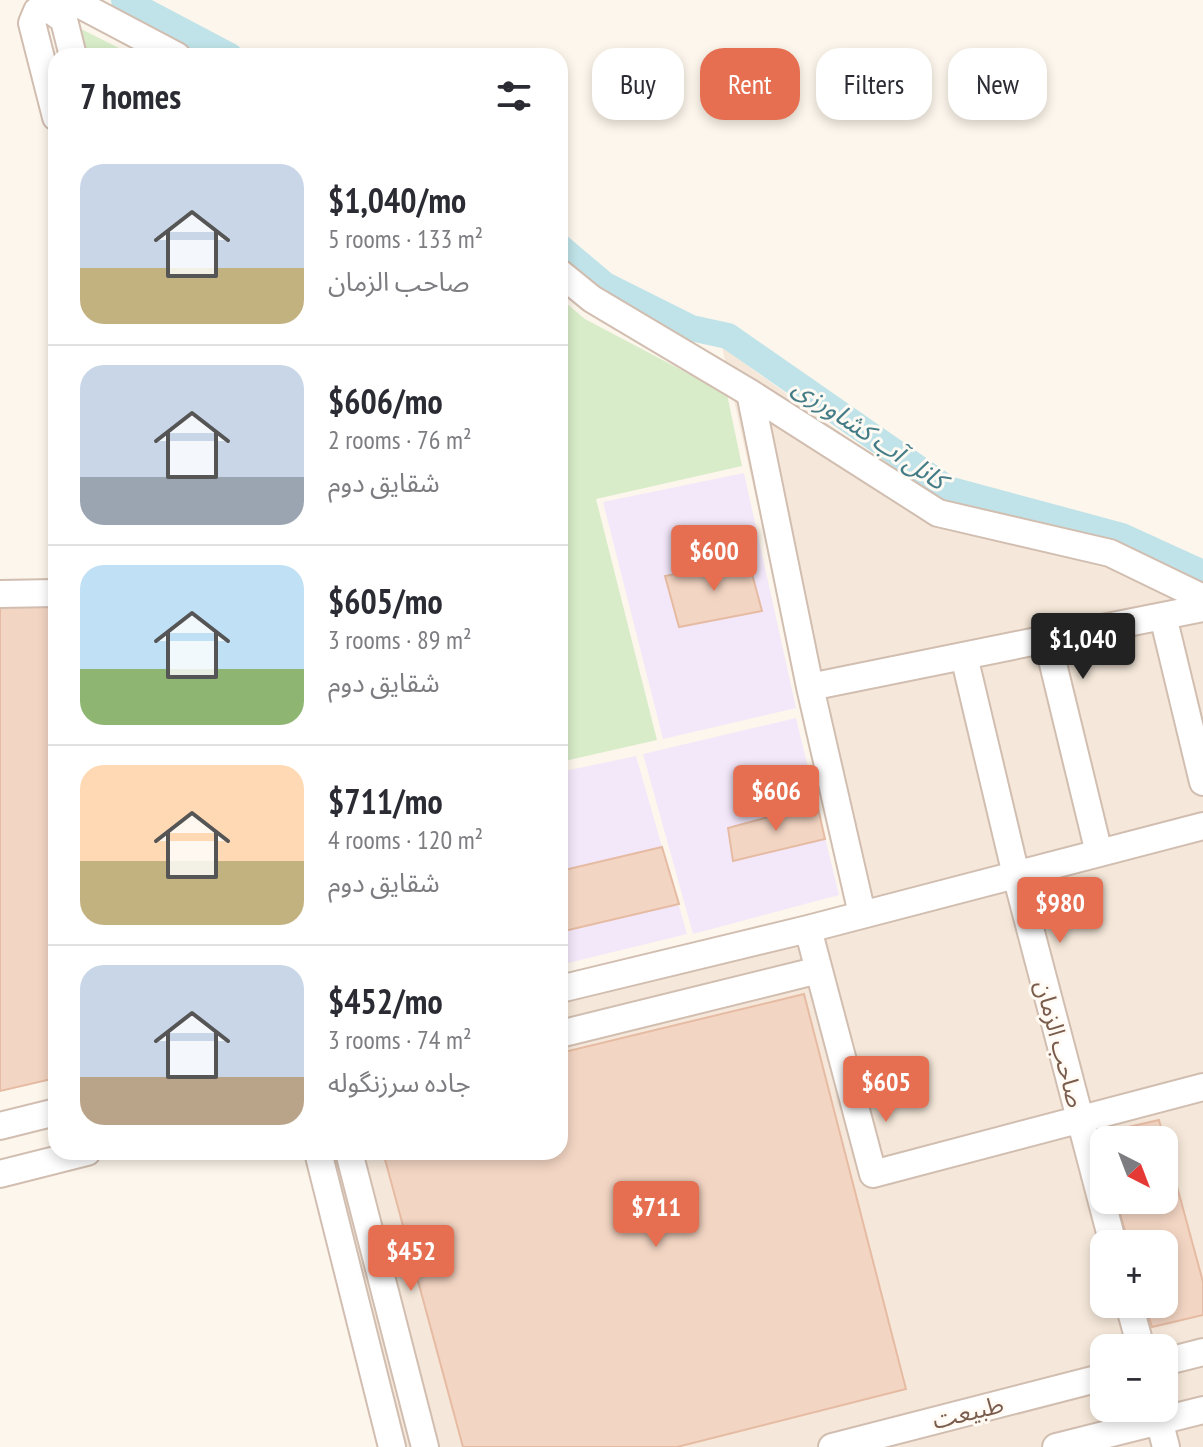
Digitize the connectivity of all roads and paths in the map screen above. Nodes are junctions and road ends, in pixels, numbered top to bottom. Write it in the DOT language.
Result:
graph roads {
  1 [pos="71,0"];
  2 [pos="44,5"];
  3 [pos="71,48"];
  4 [pos="162,48"];
  5 [pos="48,86"];
  6 [pos="568,280"];
  7 [pos="750,393"];
  8 [pos="48,593"];
  9 [pos="0,594"];
  10 [pos="1203,598"];
  11 [pos="1203,608"];
  12 [pos="1163,616"];
  13 [pos="1047,639"];
  14 [pos="964,656"];
  15 [pos="810,687"];
  16 [pos="1203,782"];
  17 [pos="1203,826"];
  18 [pos="1099,853"];
  19 [pos="1016,875"];
  20 [pos="862,914"];
  21 [pos="808,929"];
  22 [pos="819,970"];
  23 [pos="568,987"];
  24 [pos="568,1032"];
  25 [pos="1203,1087"];
  26 [pos="48,1114"];
  27 [pos="1079,1117"];
  28 [pos="0,1126"];
  29 [pos="55,1160"];
  30 [pos="320,1160"];
  31 [pos="351,1160"];
  32 [pos="0,1174"];
  33 [pos="1109,1230"];
  34 [pos="1203,1352"];
  35 [pos="1178,1358"];
  36 [pos="1090,1381"];
  37 [pos="1203,1410"];
  38 [pos="1178,1412"];
  39 [pos="1133,1422"];
  40 [pos="1160,1422"];
  41 [pos="392,1447"];
  42 [pos="425,1447"];
  43 [pos="832,1447"];
  44 [pos="1056,1447"];
  45 [pos="1166,1447"];
  1 -- 4 [label="street"];
  2 -- 3 [label="street"];
  2 -- 5 [label="street"];
  6 -- 7 [label="street"];
  7 -- 10 [label="street"];
  7 -- 15 [label="street"];
  8 -- 9 [label="street"];
  11 -- 12 [label="street"];
  12 -- 13 [label="street"];
  12 -- 16 [label="street"];
  13 -- 14 [label="street"];
  13 -- 18 [label="street"];
  14 -- 15 [label="street"];
  14 -- 19 [label="street, صاحب الزمان"];
  15 -- 20 [label="street"];
  17 -- 18 [label="street"];
  18 -- 19 [label="street"];
  19 -- 20 [label="street"];
  19 -- 27 [label="street, صاحب الزمان"];
  20 -- 21 [label="street"];
  21 -- 22 [label="street"];
  21 -- 23 [label="street"];
  22 -- 24 [label="street"];
  22 -- 27 [label="street"];
  25 -- 27 [label="street"];
  26 -- 28 [label="street"];
  27 -- 33 [label="street, صاحب الزمان"];
  29 -- 32 [label="street"];
  30 -- 41 [label="street"];
  31 -- 42 [label="street"];
  34 -- 35 [label="street"];
  36 -- 43 [label="street, طبیعت"];
  37 -- 38 [label="street"];
  39 -- 44 [label="street"];
  40 -- 45 [label="street"];
}
